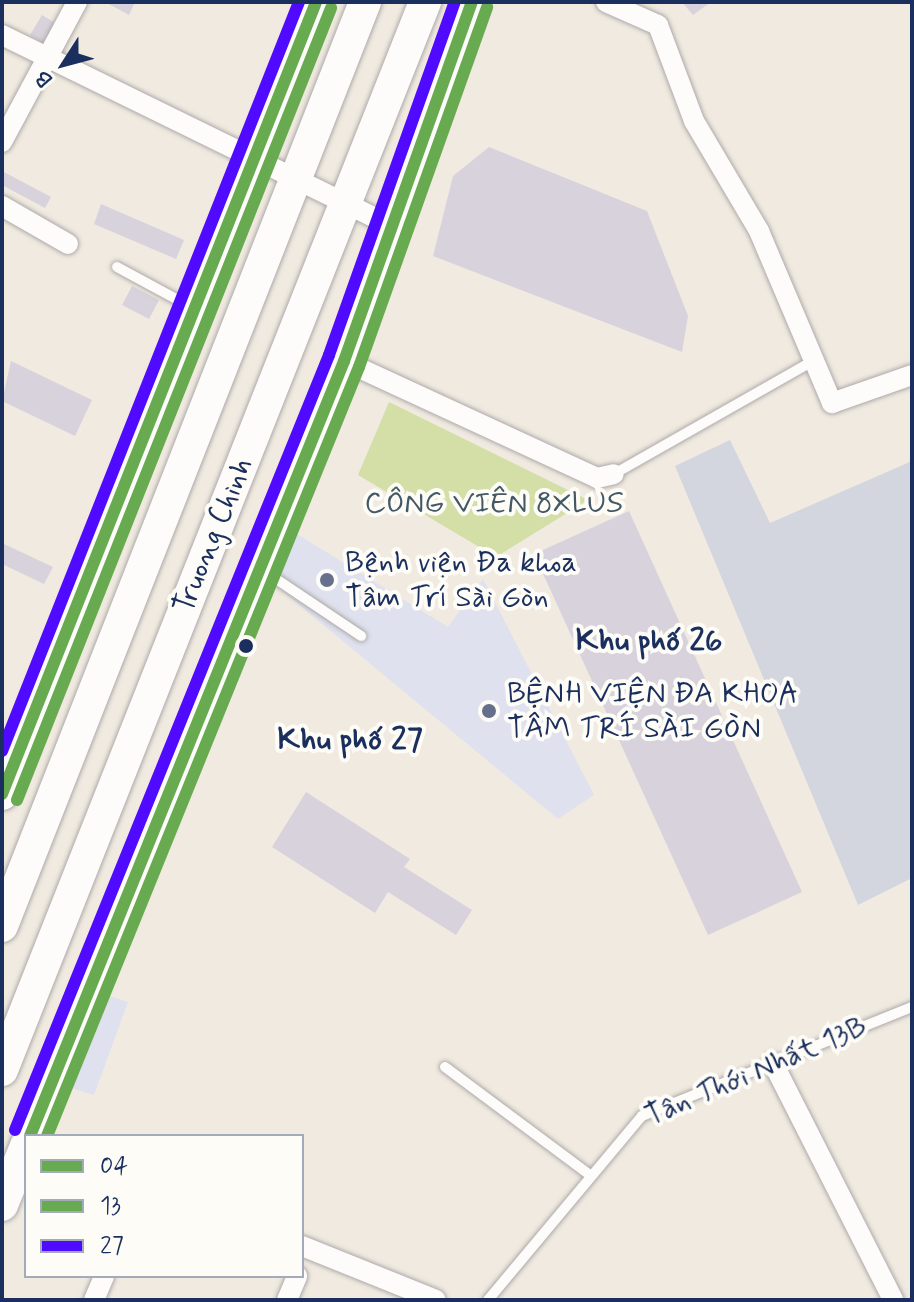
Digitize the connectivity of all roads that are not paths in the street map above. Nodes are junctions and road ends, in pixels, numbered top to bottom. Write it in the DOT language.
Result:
graph roads {
  1 [pos="77,2"];
  2 [pos="316,2"];
  3 [pos="365,2"];
  4 [pos="425,2"];
  5 [pos="472,2"];
  6 [pos="606,2"];
  7 [pos="2,35"];
  8 [pos="49,58"];
  9 [pos="2,142"];
  10 [pos="254,160"];
  11 [pos="295,181"];
  12 [pos="345,205"];
  13 [pos="2,206"];
  14 [pos="388,224"];
  15 [pos="68,244"];
  16 [pos="117,267"];
  17 [pos="195,309"];
  18 [pos="344,361"];
  19 [pos="813,361"];
  20 [pos="912,375"];
  21 [pos="614,474"];
  22 [pos="259,567"];
  23 [pos="361,636"];
  24 [pos="2,794"];
  25 [pos="2,926"];
  26 [pos="912,1007"];
  27 [pos="773,1063"];
  28 [pos="445,1067"];
  29 [pos="2,1070"];
  30 [pos="31,1134"];
  31 [pos="24,1151"];
  32 [pos="591,1176"];
  33 [pos="2,1205"];
  34 [pos="304,1253"];
  35 [pos="103,1278"];
  36 [pos="296,1278"];
  37 [pos="94,1300"];
  38 [pos="287,1300"];
  39 [pos="436,1300"];
  40 [pos="488,1300"];
  41 [pos="893,1300"];
  1 -- 8 [label="street"];
  2 -- 10 [label="main road"];
  3 -- 11 [label="main road, Truong Chinh"];
  4 -- 12 [label="main road, Truong Chinh"];
  5 -- 14 [label="main road"];
  6 -- 19 [label="street"];
  7 -- 8 [label="street"];
  8 -- 9 [label="street"];
  8 -- 10 [label="street"];
  10 -- 11 [label="street"];
  10 -- 17 [label="main road"];
  11 -- 12 [label="street"];
  11 -- 25 [label="main road, Truong Chinh"];
  12 -- 14 [label="street"];
  12 -- 29 [label="main road, Truong Chinh"];
  13 -- 15 [label="street"];
  14 -- 18 [label="main road"];
  16 -- 17 [label="lane"];
  17 -- 24 [label="main road"];
  18 -- 21 [label="street"];
  18 -- 22 [label="main road"];
  19 -- 20 [label="street"];
  19 -- 21 [label="lane"];
  22 -- 23 [label="lane"];
  22 -- 30 [label="main road"];
  26 -- 27 [label="lane, Tân Thới Nhất 13B"];
  27 -- 32 [label="lane, Tân Thới Nhất 13B"];
  27 -- 41 [label="street"];
  28 -- 32 [label="lane"];
  31 -- 33 [label="main road"];
  32 -- 40 [label="lane, Tân Thới Nhất 13B"];
  34 -- 39 [label="street"];
  35 -- 37 [label="street"];
  36 -- 38 [label="street"];
}
